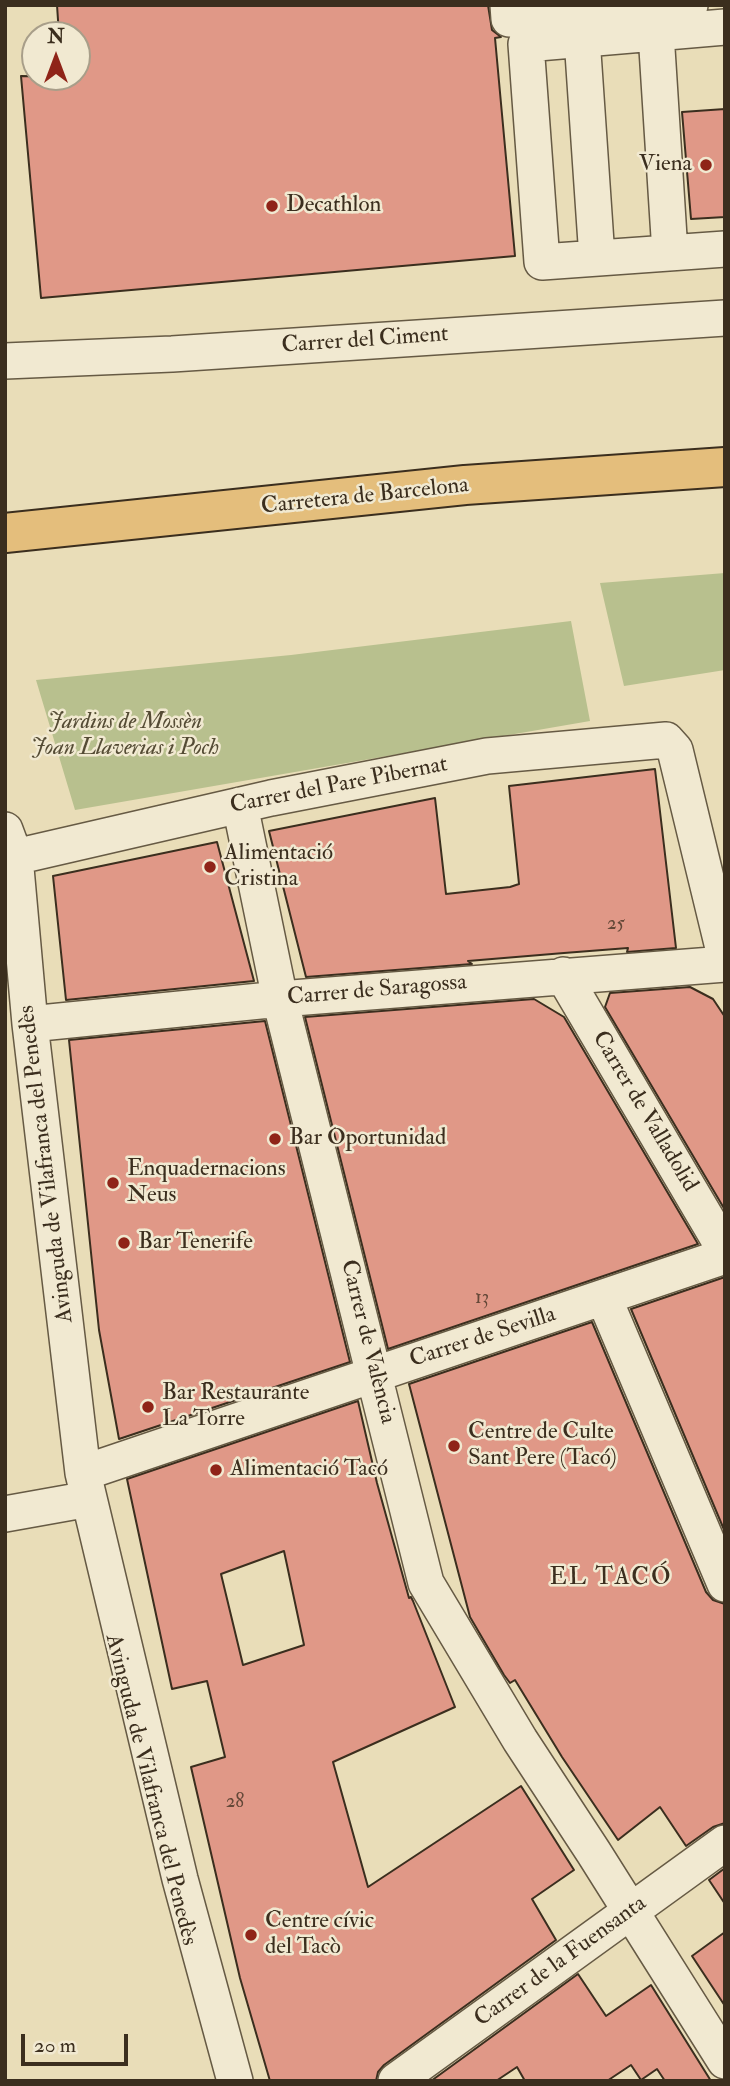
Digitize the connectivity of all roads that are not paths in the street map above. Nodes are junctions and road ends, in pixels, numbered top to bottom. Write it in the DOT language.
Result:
graph roads {
  1 [pos="690,5"];
  2 [pos="650,16"];
  3 [pos="565,20"];
  4 [pos="514,23"];
  5 [pos="725,27"];
  6 [pos="725,249"];
  7 [pos="670,253"];
  8 [pos="597,258"];
  9 [pos="725,318"];
  10 [pos="5,361"];
  11 [pos="725,467"];
  12 [pos="5,533"];
  13 [pos="240,805"];
  14 [pos="10,844"];
  15 [pos="725,956"];
  16 [pos="725,964"];
  17 [pos="563,975"];
  18 [pos="280,999"];
  19 [pos="30,1024"];
  20 [pos="725,1250"];
  21 [pos="725,1256"];
  22 [pos="604,1298"];
  23 [pos="375,1374"];
  24 [pos="86,1486"];
  25 [pos="5,1514"];
  26 [pos="725,1584"];
  27 [pos="725,1843"];
  28 [pos="629,1912"];
  29 [pos="725,2061"];
  30 [pos="224,2081"];
  31 [pos="234,2081"];
  32 [pos="396,2081"];
  1 -- 2 [label="street"];
  2 -- 3 [label="street"];
  2 -- 5 [label="street"];
  2 -- 7 [label="street"];
  3 -- 4 [label="street"];
  3 -- 8 [label="street"];
  4 -- 8 [label="street"];
  6 -- 7 [label="street"];
  7 -- 8 [label="street"];
  9 -- 10 [label="street, Carrer del Ciment"];
  11 -- 12 [label="highway, Carretera de Barcelona"];
  13 -- 14 [label="street, Carrer del Pare Pibernat"];
  13 -- 15 [label="street, Carrer del Pare Pibernat"];
  13 -- 18 [label="street, Carrer de València"];
  14 -- 19 [label="street, Avinguda de Vilafranca del Penedès"];
  16 -- 17 [label="street, Carrer de Saragossa"];
  17 -- 18 [label="street, Carrer de Saragossa"];
  17 -- 20 [label="street, Carrer de Valladolid"];
  18 -- 19 [label="street, Carrer de Saragossa"];
  18 -- 23 [label="street, Carrer de València"];
  19 -- 24 [label="street, Avinguda de Vilafranca del Penedès"];
  21 -- 22 [label="street, Carrer de Sevilla"];
  22 -- 23 [label="street, Carrer de Sevilla"];
  22 -- 26 [label="street"];
  23 -- 24 [label="street, Carrer de Sevilla"];
  23 -- 28 [label="street, Carrer de València"];
  24 -- 25 [label="street, Carrer de Sevilla"];
  24 -- 30 [label="street, Avinguda de Vilafranca del Penedès"];
  24 -- 31 [label="street, Avinguda de Vilafranca del Penedès"];
  27 -- 28 [label="street, Carrer de la Fuensanta"];
  28 -- 29 [label="street, Carrer de València"];
  28 -- 32 [label="street, Carrer de la Fuensanta"];
}
